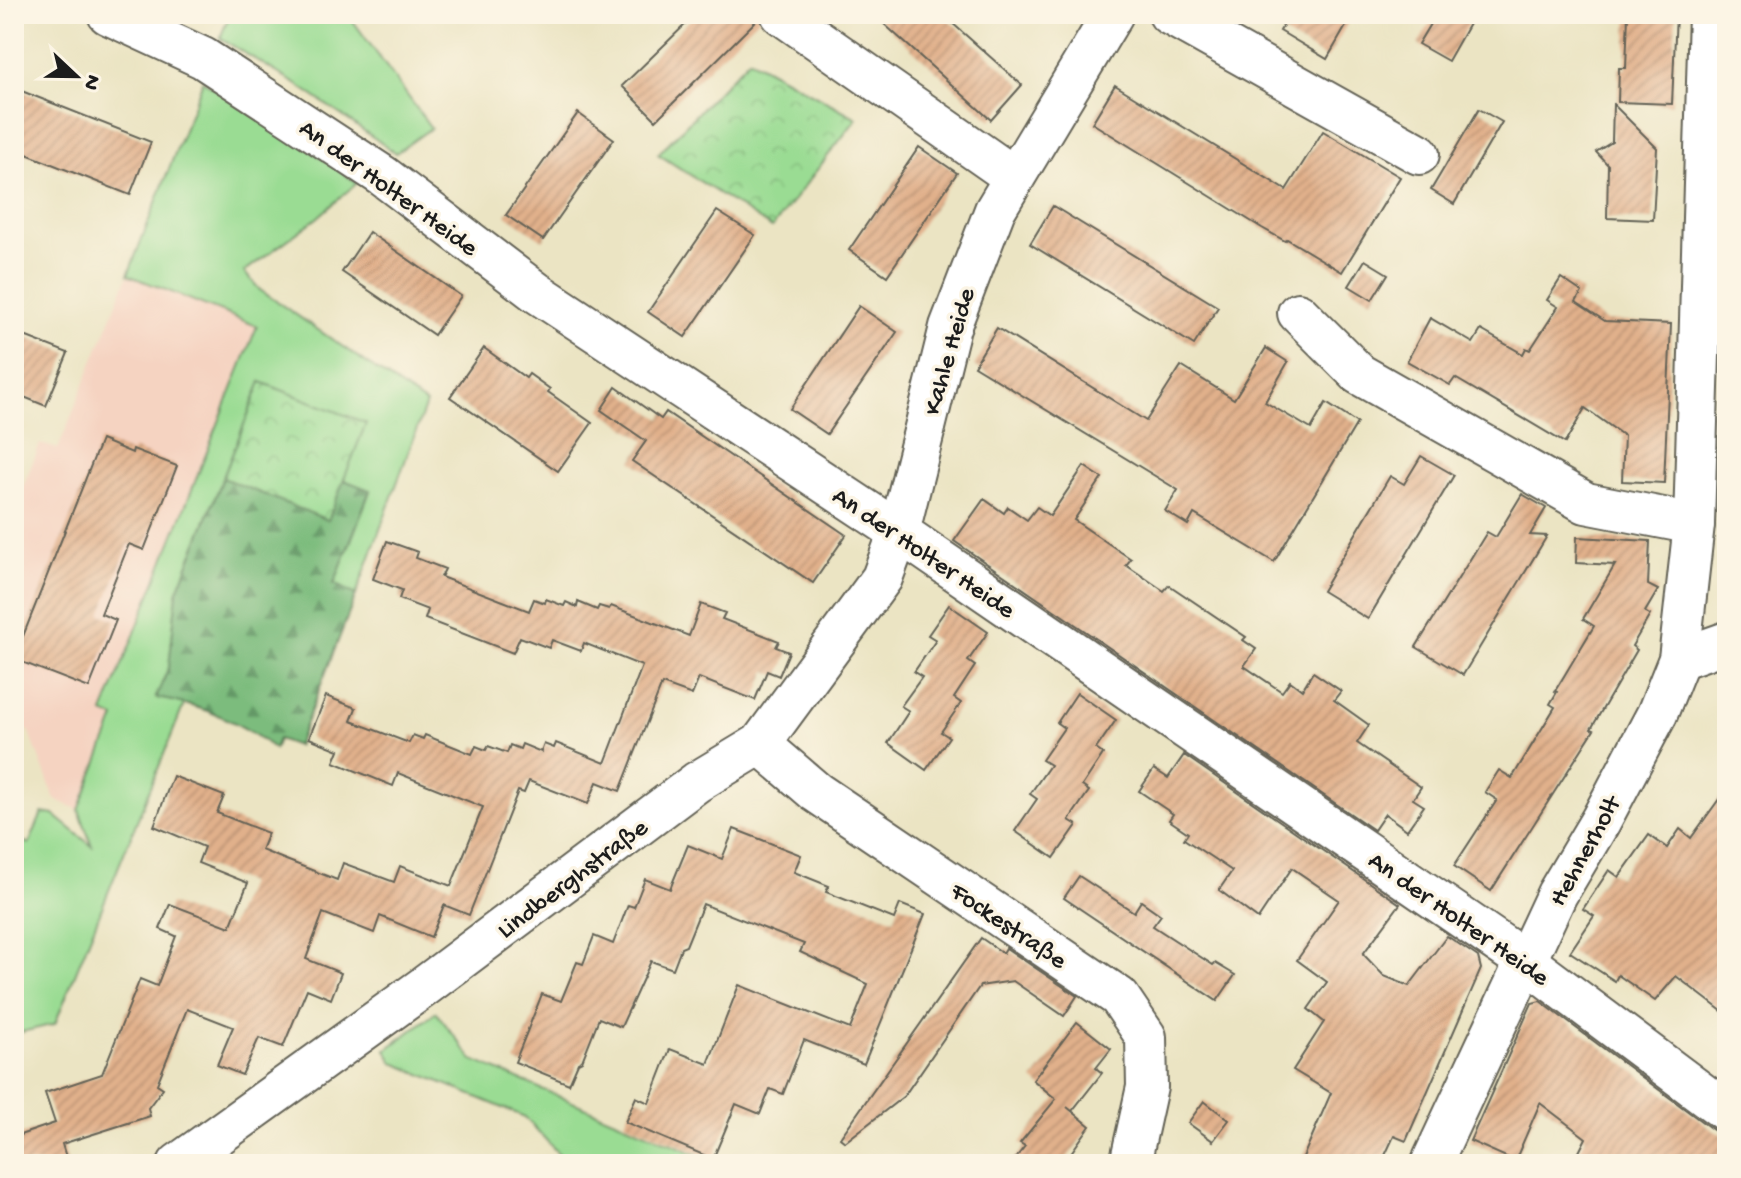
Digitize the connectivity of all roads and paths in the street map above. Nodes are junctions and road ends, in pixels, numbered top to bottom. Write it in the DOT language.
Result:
graph roads {
  1 [pos="108,14"];
  2 [pos="781,14"];
  3 [pos="1113,14"];
  4 [pos="1169,14"];
  5 [pos="1709,14"];
  6 [pos="1419,154"];
  7 [pos="1014,177"];
  8 [pos="1298,313"];
  9 [pos="1694,524"];
  10 [pos="899,532"];
  11 [pos="1727,642"];
  12 [pos="1679,659"];
  13 [pos="760,744"];
  14 [pos="1525,961"];
  15 [pos="1727,1112"];
  16 [pos="178,1164"];
  17 [pos="1130,1164"];
  18 [pos="1431,1164"];
  1 -- 10 [label="street, An der Holter Heide"];
  2 -- 7 [label="street"];
  3 -- 7 [label="street, Kahle Heide"];
  4 -- 6 [label="street"];
  5 -- 9 [label="street, Hehnerholt"];
  7 -- 10 [label="street, Kahle Heide"];
  8 -- 9 [label="street"];
  9 -- 12 [label="street, Hehnerholt"];
  10 -- 13 [label="street, Lindberghstraße"];
  10 -- 14 [label="street, An der Holter Heide"];
  11 -- 12 [label="street"];
  12 -- 14 [label="street, Hehnerholt"];
  13 -- 16 [label="street, Lindberghstraße"];
  13 -- 17 [label="street, Fockestraße"];
  14 -- 15 [label="street, An der Holter Heide"];
  14 -- 18 [label="street, Hehnerholt"];
}
